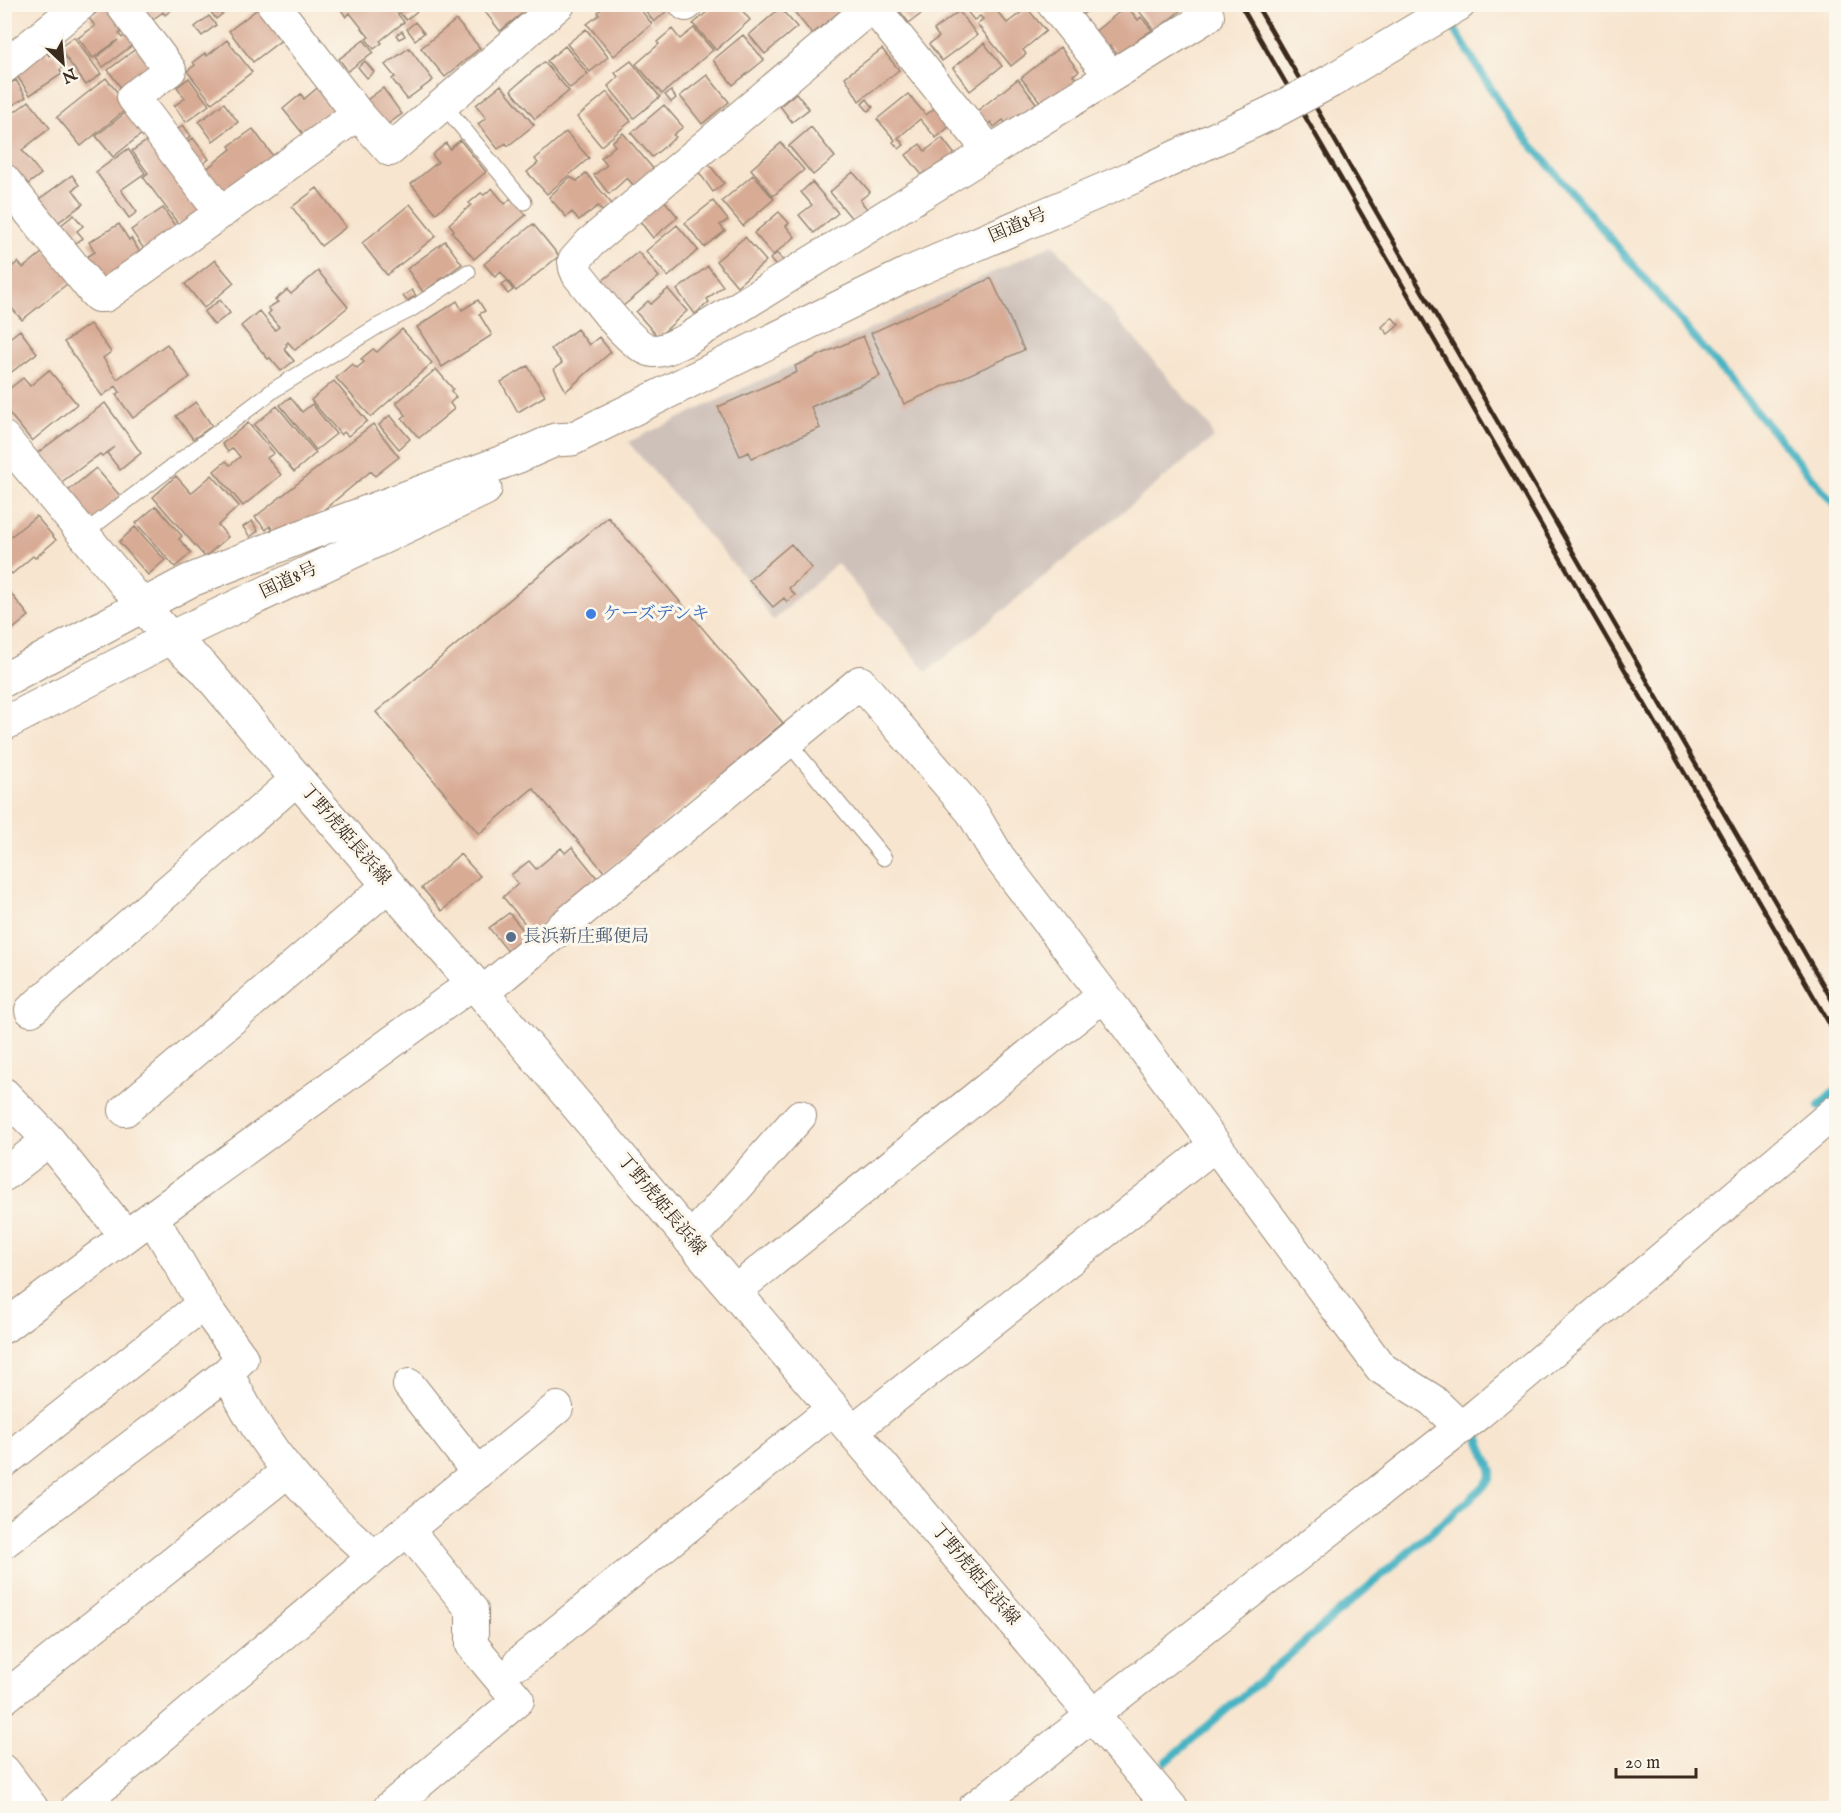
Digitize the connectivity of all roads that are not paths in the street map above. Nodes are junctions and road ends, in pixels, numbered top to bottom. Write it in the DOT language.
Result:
graph roads {
  1 [pos="81,4"];
  2 [pos="121,4"];
  3 [pos="560,4"];
  4 [pos="1053,4"];
  5 [pos="1202,4"];
  6 [pos="1459,4"];
  7 [pos="872,5"];
  8 [pos="287,9"];
  9 [pos="4,67"];
  10 [pos="1111,76"];
  11 [pos="442,103"];
  12 [pos="358,114"];
  13 [pos="990,152"];
  14 [pos="4,180"];
  15 [pos="524,201"];
  16 [pos="221,213"];
  17 [pos="468,272"];
  18 [pos="4,438"];
  19 [pos="572,439"];
  20 [pos="83,534"];
  21 [pos="144,607"];
  22 [pos="170,638"];
  23 [pos="94,677"];
  24 [pos="4,680"];
  25 [pos="4,713"];
  26 [pos="4,724"];
  27 [pos="787,741"];
  28 [pos="297,779"];
  29 [pos="885,858"];
  30 [pos="388,885"];
  31 [pos="478,988"];
  32 [pos="1104,995"];
  33 [pos="31,1010"];
  34 [pos="4,1094"];
  35 [pos="125,1110"];
  36 [pos="1836,1111"];
  37 [pos="800,1116"];
  38 [pos="48,1140"];
  39 [pos="1215,1145"];
  40 [pos="4,1175"];
  41 [pos="152,1217"];
  42 [pos="126,1236"];
  43 [pos="690,1240"];
  44 [pos="734,1292"];
  45 [pos="202,1304"];
  46 [pos="4,1327"];
  47 [pos="227,1373"];
  48 [pos="409,1385"];
  49 [pos="557,1408"];
  50 [pos="843,1420"];
  51 [pos="1461,1428"];
  52 [pos="4,1462"];
  53 [pos="288,1471"];
  54 [pos="478,1473"];
  55 [pos="408,1530"];
  56 [pos="4,1542"];
  57 [pos="374,1557"];
  58 [pos="520,1662"];
  59 [pos="4,1698"];
  60 [pos="1093,1715"];
  61 [pos="4,1771"];
  62 [pos="32,1809"];
  63 [pos="77,1809"];
  64 [pos="389,1809"];
  65 [pos="974,1809"];
  66 [pos="1171,1809"];
  1 -- 9 [label="street"];
  2 -- 16 [label="street"];
  3 -- 11 [label="street"];
  4 -- 10 [label="street"];
  5 -- 10 [label="street"];
  6 -- 19 [label="main road, 国道8号, bridge"];
  7 -- 13 [label="street"];
  7 -- 13 [label="street"];
  8 -- 12 [label="street"];
  10 -- 13 [label="street"];
  11 -- 12 [label="street"];
  11 -- 15 [label="lane"];
  12 -- 16 [label="street"];
  14 -- 16 [label="street"];
  17 -- 20 [label="lane"];
  18 -- 20 [label="street"];
  19 -- 21 [label="main road, 国道8号"];
  19 -- 22 [label="main road, 国道8号"];
  20 -- 21 [label="street"];
  21 -- 22 [label="main road, 丁野虎姫長浜線"];
  21 -- 24 [label="main road, 国道8号"];
  22 -- 23 [label="main road, 国道8号"];
  22 -- 28 [label="main road, 丁野虎姫長浜線"];
  23 -- 25 [label="main road"];
  23 -- 26 [label="main road, 国道8号"];
  27 -- 29 [label="lane"];
  27 -- 31 [label="street"];
  27 -- 32 [label="street"];
  28 -- 30 [label="main road, 丁野虎姫長浜線"];
  28 -- 33 [label="street"];
  30 -- 31 [label="main road, 丁野虎姫長浜線"];
  30 -- 35 [label="street"];
  31 -- 41 [label="street"];
  31 -- 43 [label="main road, 丁野虎姫長浜線"];
  32 -- 39 [label="street"];
  32 -- 44 [label="street"];
  34 -- 38 [label="street"];
  36 -- 51 [label="street"];
  37 -- 43 [label="street"];
  38 -- 40 [label="street"];
  38 -- 42 [label="street"];
  39 -- 50 [label="street"];
  39 -- 51 [label="street"];
  41 -- 42 [label="street"];
  41 -- 45 [label="street"];
  42 -- 46 [label="street"];
  43 -- 44 [label="main road, 丁野虎姫長浜線"];
  44 -- 50 [label="main road, 丁野虎姫長浜線"];
  45 -- 47 [label="street"];
  45 -- 52 [label="street"];
  47 -- 53 [label="street"];
  47 -- 56 [label="street"];
  48 -- 54 [label="street"];
  49 -- 54 [label="street"];
  50 -- 58 [label="street"];
  50 -- 60 [label="main road, 丁野虎姫長浜線"];
  51 -- 60 [label="street"];
  53 -- 57 [label="street"];
  53 -- 59 [label="street"];
  54 -- 55 [label="street"];
  55 -- 57 [label="street"];
  55 -- 64 [label="street"];
  57 -- 63 [label="street"];
  60 -- 65 [label="street"];
  60 -- 66 [label="main road, 丁野虎姫長浜線"];
  61 -- 62 [label="street"];
}
